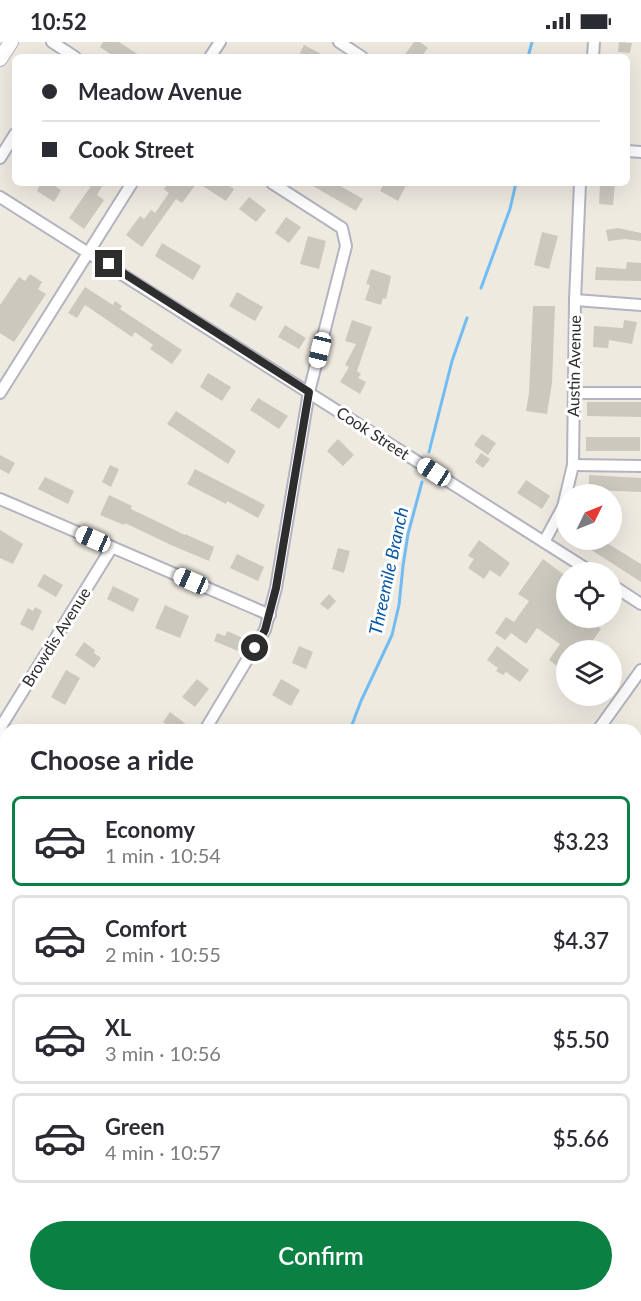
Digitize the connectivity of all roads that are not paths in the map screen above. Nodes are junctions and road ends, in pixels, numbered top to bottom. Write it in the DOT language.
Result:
graph roads {
  1 [pos="11,42"];
  2 [pos="52,42"];
  3 [pos="339,42"];
  4 [pos="67,54"];
  5 [pos="357,54"];
  6 [pos="0,59"];
  7 [pos="12,139"];
  8 [pos="0,158"];
  9 [pos="130,186"];
  10 [pos="277,186"];
  11 [pos="580,186"];
  12 [pos="0,196"];
  13 [pos="89,252"];
  14 [pos="575,300"];
  15 [pos="641,305"];
  16 [pos="309,392"];
  17 [pos="0,393"];
  18 [pos="574,393"];
  19 [pos="641,393"];
  20 [pos="573,465"];
  21 [pos="641,466"];
  22 [pos="0,499"];
  23 [pos="544,542"];
  24 [pos="112,547"];
  25 [pos="576,562"];
  26 [pos="622,592"];
  27 [pos="641,604"];
  28 [pos="270,615"];
  29 [pos="641,670"];
  30 [pos="2,724"];
  31 [pos="209,724"];
  32 [pos="602,724"];
  1 -- 6 [label="street"];
  2 -- 4 [label="street"];
  3 -- 5 [label="street"];
  7 -- 8 [label="street"];
  9 -- 13 [label="street"];
  10 -- 16 [label="street"];
  11 -- 14 [label="street, Austin Avenue"];
  12 -- 13 [label="street, Cook Street"];
  13 -- 16 [label="street, Cook Street"];
  13 -- 17 [label="street"];
  14 -- 15 [label="street"];
  14 -- 18 [label="street, Austin Avenue"];
  16 -- 23 [label="street, Cook Street"];
  16 -- 28 [label="street"];
  18 -- 19 [label="street"];
  18 -- 20 [label="street, Austin Avenue"];
  20 -- 21 [label="street"];
  20 -- 23 [label="street, Austin Avenue"];
  22 -- 24 [label="street"];
  23 -- 25 [label="street, Cook Street"];
  24 -- 28 [label="street"];
  24 -- 30 [label="street, Browdis Avenue"];
  26 -- 27 [label="street"];
  28 -- 31 [label="street"];
  29 -- 32 [label="street"];
}
